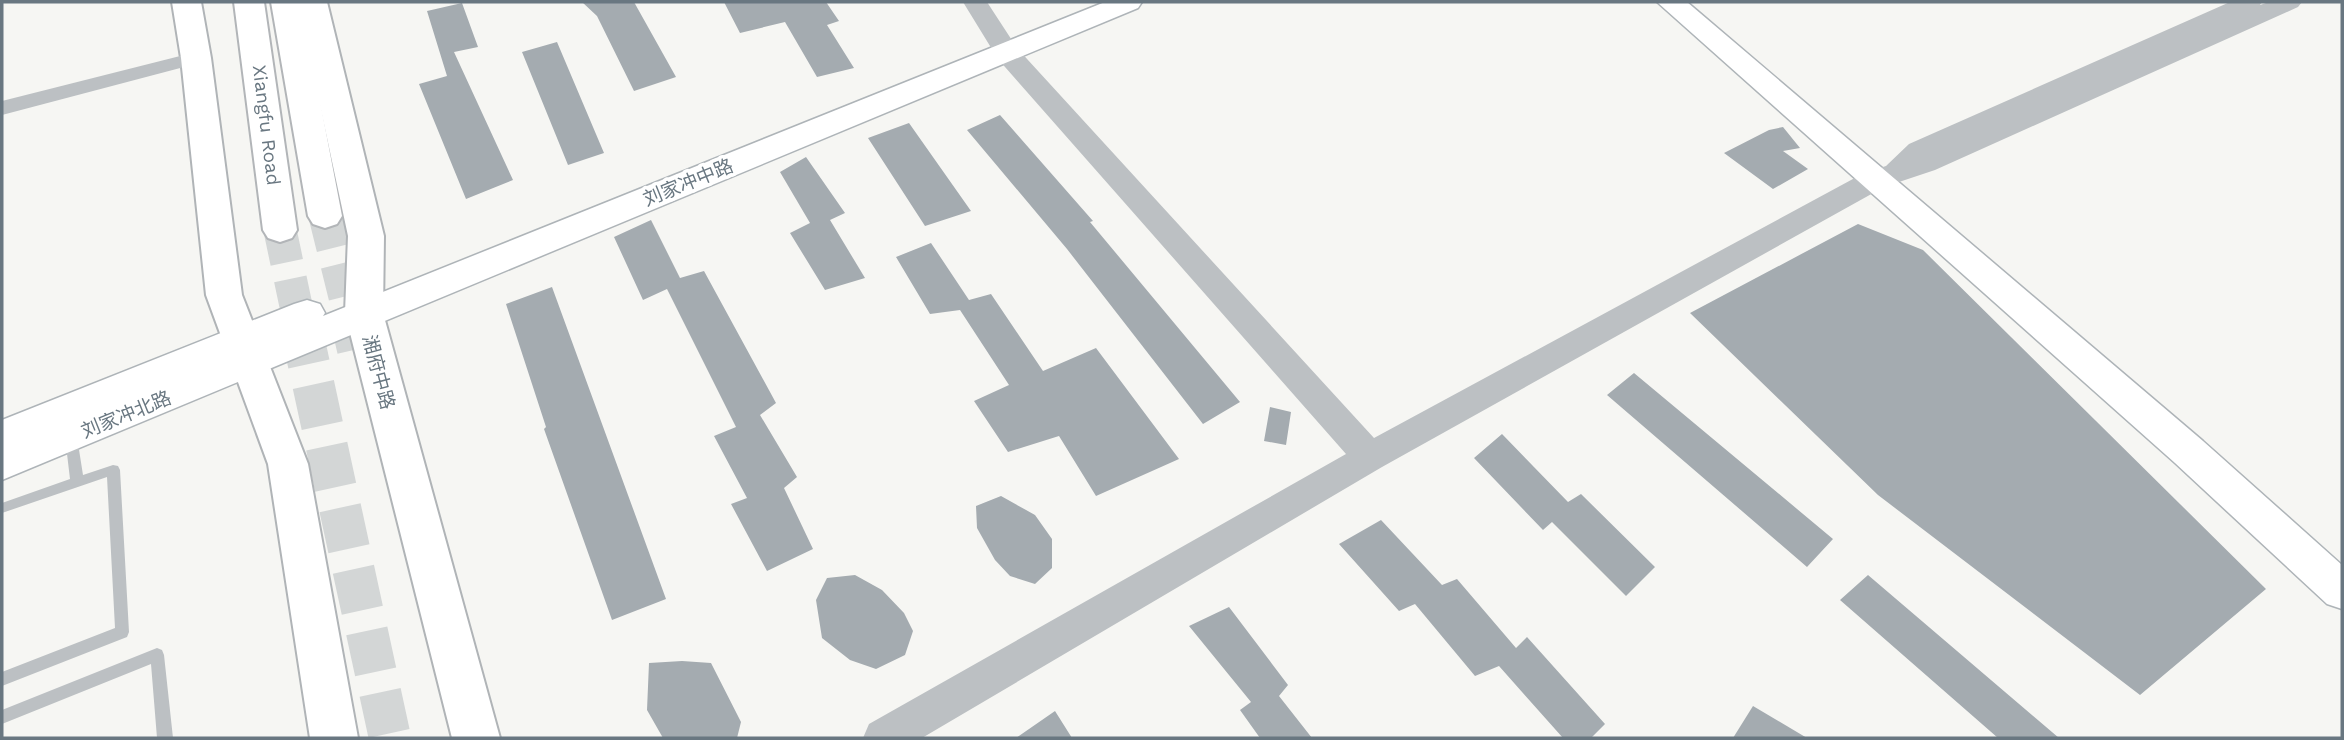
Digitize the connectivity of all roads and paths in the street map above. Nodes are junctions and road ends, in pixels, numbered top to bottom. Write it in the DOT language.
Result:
graph roads {
  1 [pos="186,2"];
  2 [pos="975,2"];
  3 [pos="1096,2"];
  4 [pos="1128,2"];
  5 [pos="1671,2"];
  6 [pos="1697,2"];
  7 [pos="2250,2"];
  8 [pos="2289,2"];
  9 [pos="295,5"];
  10 [pos="252,11"];
  11 [pos="1004,48"];
  12 [pos="196,58"];
  13 [pos="2,108"];
  14 [pos="1885,176"];
  15 [pos="325,216"];
  16 [pos="280,230"];
  17 [pos="364,302"];
  18 [pos="244,351"];
  19 [pos="2,436"];
  20 [pos="71,436"];
  21 [pos="1370,457"];
  22 [pos="2,464"];
  23 [pos="76,482"];
  24 [pos="2,508"];
  25 [pos="2342,557"];
  26 [pos="2342,590"];
  27 [pos="2,679"];
  28 [pos="2,718"];
  29 [pos="165,738"];
  30 [pos="334,738"];
  31 [pos="476,738"];
  32 [pos="884,738"];
  1 -- 12 [label="main road"];
  2 -- 11 [label="street"];
  3 -- 11 [label="main road, 刘家冲中路"];
  4 -- 11 [label="main road, 刘家冲中路"];
  5 -- 14 [label="main road"];
  6 -- 14 [label="main road"];
  7 -- 14 [label="street"];
  8 -- 14 [label="street"];
  9 -- 15 [label="main road, Xiangfu Road"];
  9 -- 17 [label="main road, 湘府中路"];
  10 -- 16 [label="main road, Xiangfu Road"];
  11 -- 17 [label="main road, 刘家冲中路"];
  11 -- 21 [label="street"];
  12 -- 13 [label="street"];
  12 -- 18 [label="main road"];
  14 -- 21 [label="street"];
  14 -- 25 [label="main road"];
  14 -- 26 [label="main road"];
  17 -- 18 [label="main road, 刘家冲中路"];
  17 -- 31 [label="main road, 湘府中路"];
  18 -- 19 [label="main road, 刘家冲北路"];
  18 -- 20 [label="main road, 刘家冲北路"];
  18 -- 30 [label="main road"];
  20 -- 22 [label="main road, 刘家冲北路"];
  20 -- 23 [label="lane"];
  21 -- 32 [label="street"];
  23 -- 24 [label="lane"];
  23 -- 27 [label="lane"];
  28 -- 29 [label="lane"];
}
